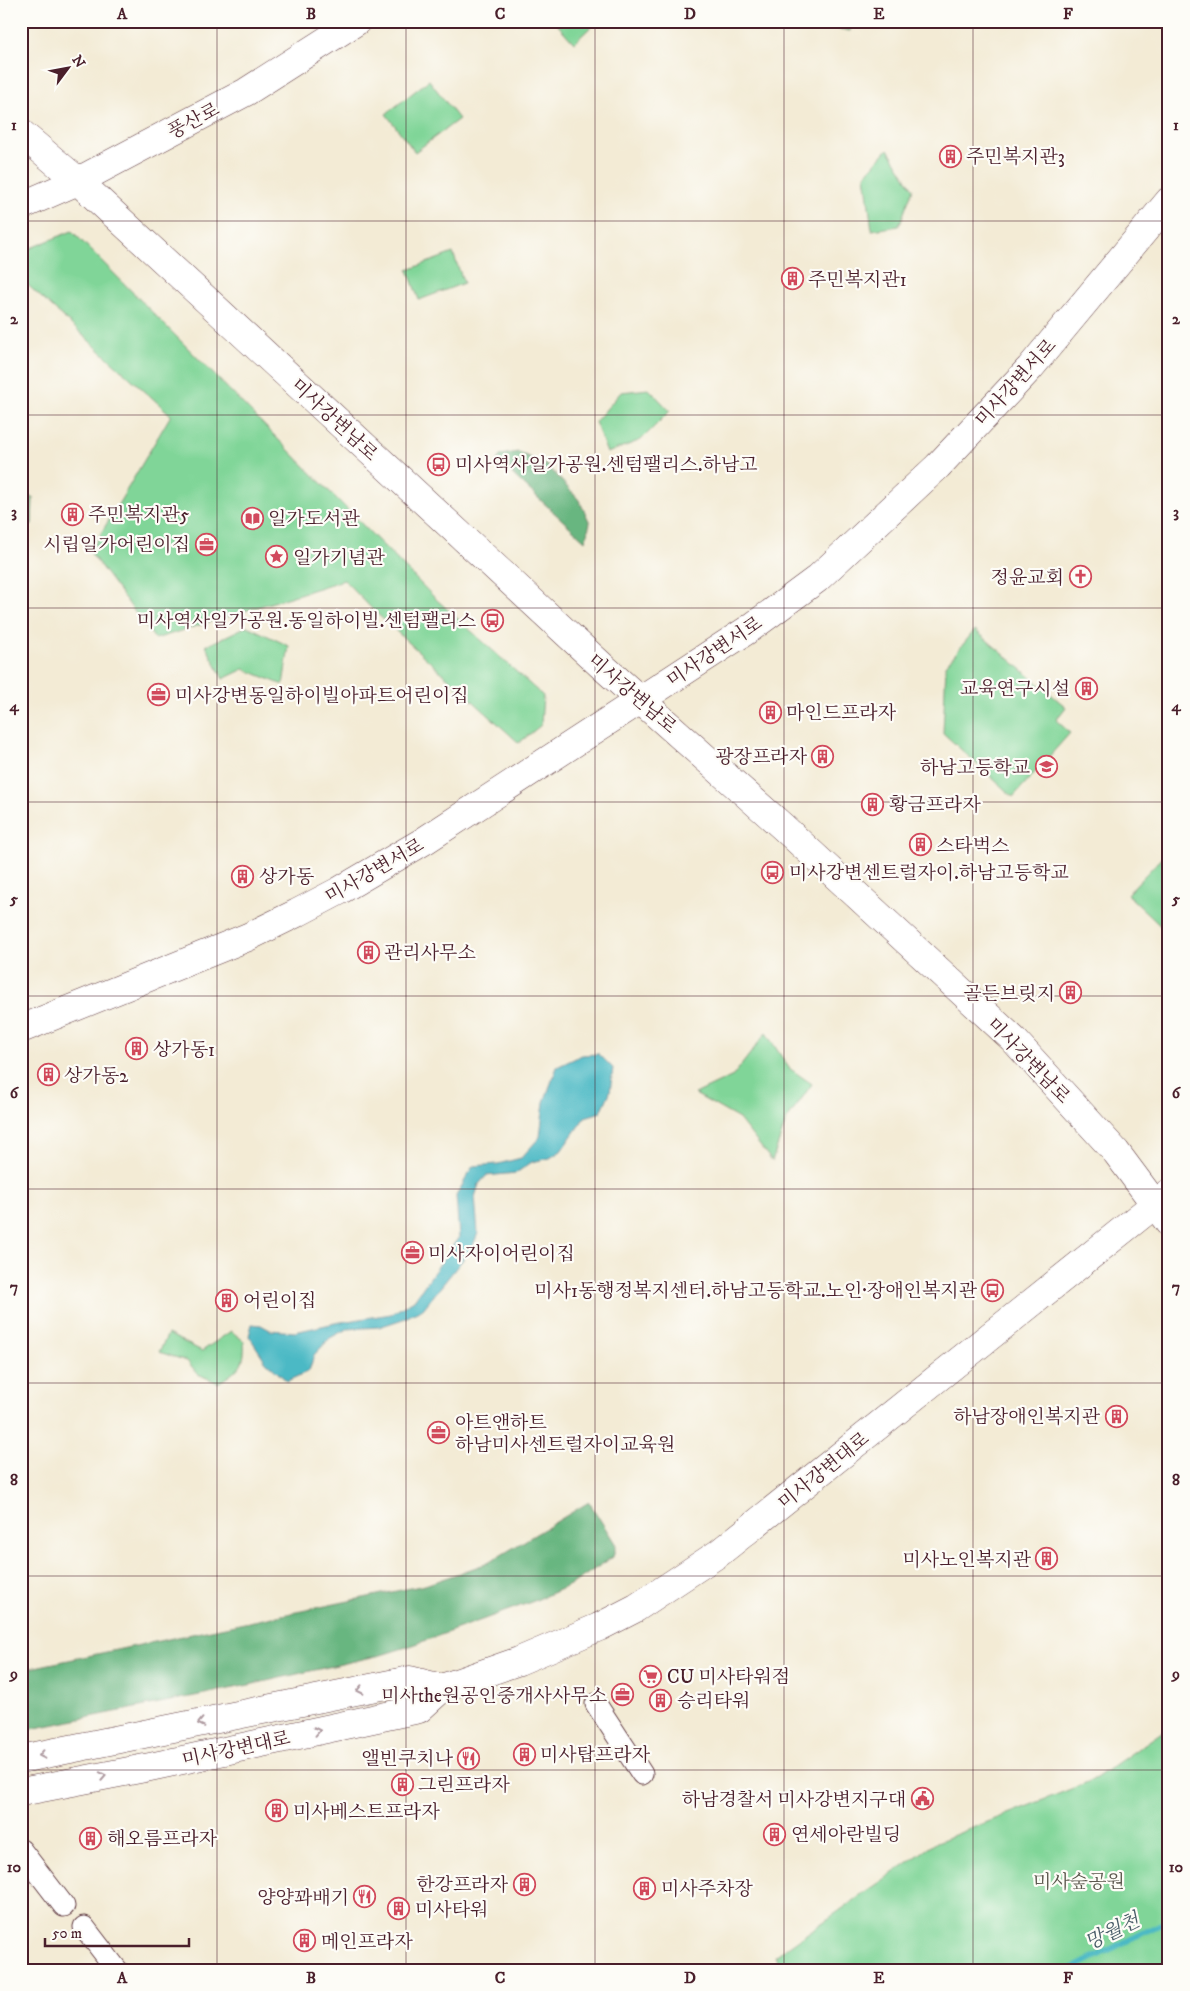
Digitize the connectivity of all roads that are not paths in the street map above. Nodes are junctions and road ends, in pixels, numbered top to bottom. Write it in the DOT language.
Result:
graph roads {
  1 [pos="357,21"];
  2 [pos="21,133"];
  3 [pos="78,181"];
  4 [pos="1169,201"];
  5 [pos="21,206"];
  6 [pos="641,700"];
  7 [pos="21,1029"];
  8 [pos="1164,1207"];
  9 [pos="442,1688"];
  10 [pos="596,1704"];
  11 [pos="21,1759"];
  12 [pos="642,1774"];
  13 [pos="21,1792"];
  14 [pos="21,1850"];
  15 [pos="64,1906"];
  16 [pos="84,1927"];
  17 [pos="116,1970"];
  1 -- 3 [label="main road, 풍산로"];
  2 -- 3 [label="main road, 미사강변남로"];
  3 -- 5 [label="main road, 풍산로"];
  3 -- 6 [label="main road, 미사강변남로"];
  4 -- 6 [label="main road, 미사강변서로"];
  6 -- 7 [label="main road, 미사강변서로"];
  6 -- 8 [label="main road, 미사강변남로"];
  8 -- 9 [label="main road, 미사강변대로"];
  9 -- 11 [label="main road, 미사강변대로, one-way"];
  13 -- 9 [label="main road, 미사강변대로, one-way"];
  10 -- 12 [label="street"];
  14 -- 15 [label="street"];
  16 -- 17 [label="street"];
}
